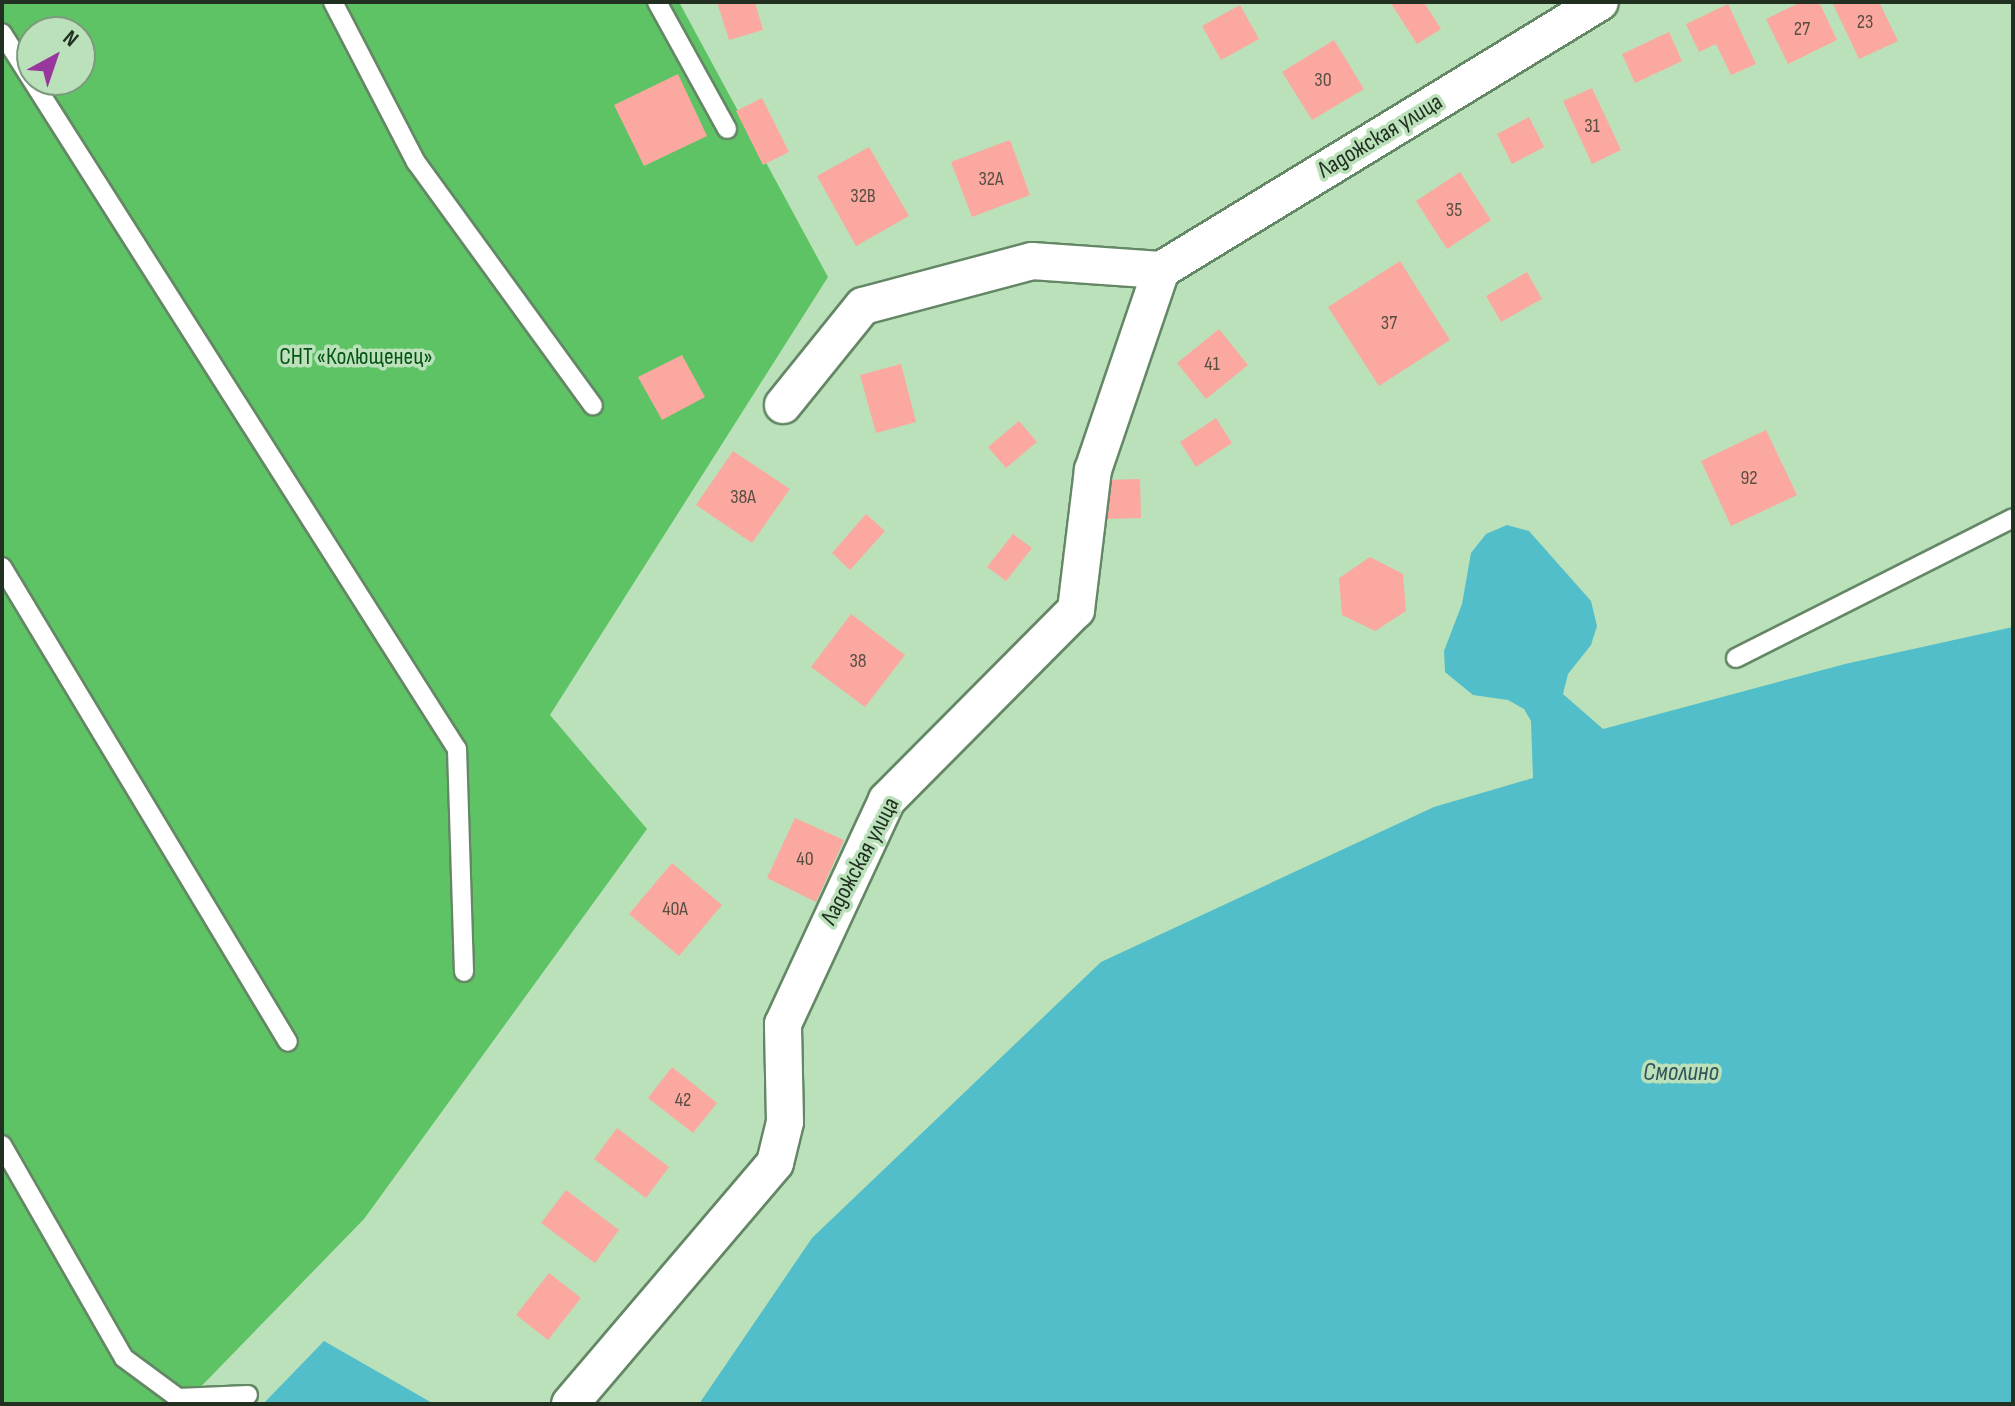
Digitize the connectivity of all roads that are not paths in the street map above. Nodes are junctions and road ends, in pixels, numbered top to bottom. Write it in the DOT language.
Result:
graph roads {
  1 [pos="333,2"];
  2 [pos="657,2"];
  3 [pos="1600,2"];
  4 [pos="2,33"];
  5 [pos="727,129"];
  6 [pos="1161,270"];
  7 [pos="783,405"];
  8 [pos="593,406"];
  9 [pos="2013,518"];
  10 [pos="2,567"];
  11 [pos="1736,658"];
  12 [pos="464,972"];
  13 [pos="288,1042"];
  14 [pos="2,1145"];
  15 [pos="248,1395"];
  16 [pos="570,1404"];
  1 -- 8 [label="lane"];
  2 -- 5 [label="lane"];
  3 -- 6 [label="street, Ладожская улица"];
  4 -- 12 [label="lane"];
  6 -- 7 [label="street"];
  6 -- 16 [label="street, Ладожская улица"];
  9 -- 11 [label="lane"];
  10 -- 13 [label="lane"];
  14 -- 15 [label="lane"];
}
